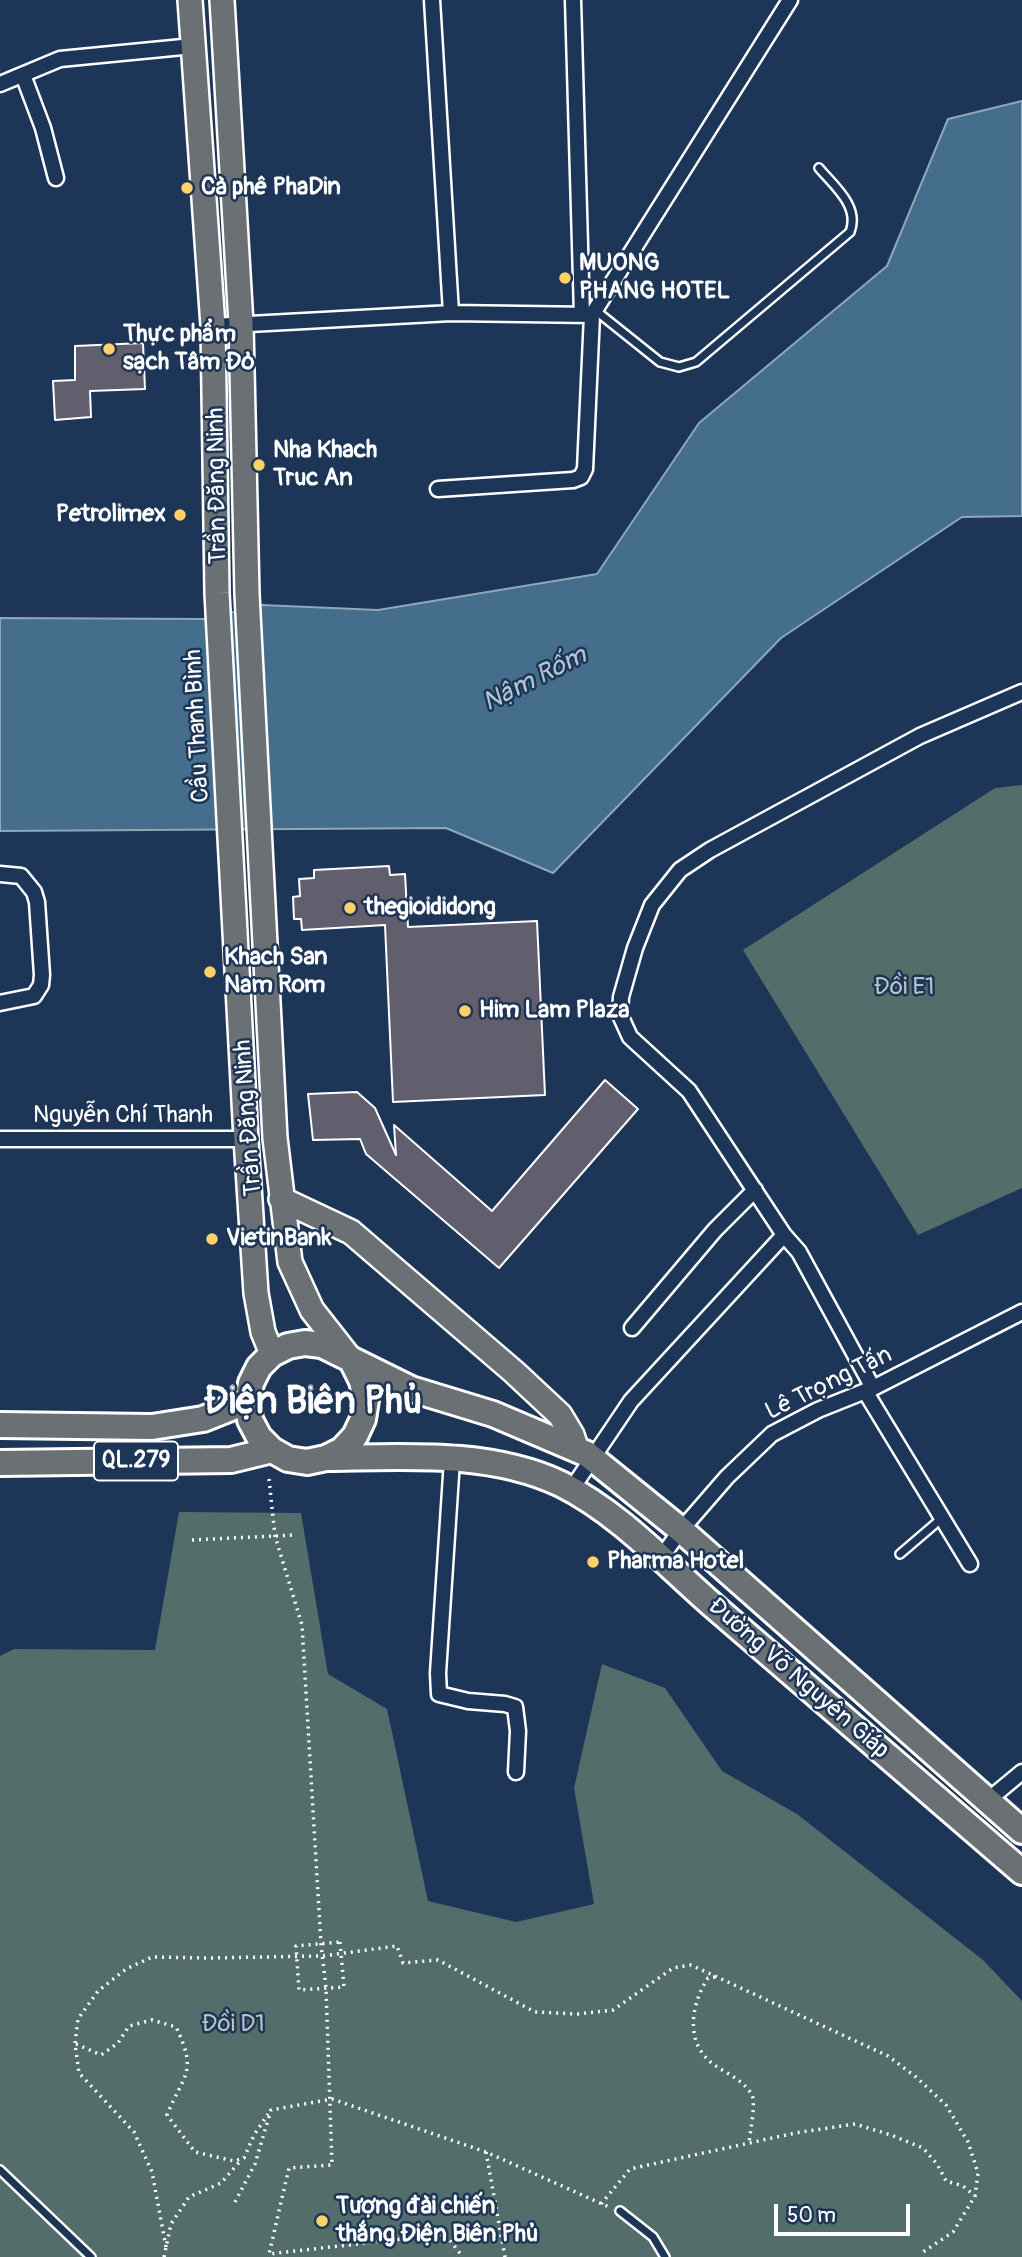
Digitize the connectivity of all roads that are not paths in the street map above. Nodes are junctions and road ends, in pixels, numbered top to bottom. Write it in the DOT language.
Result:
graph roads {
  1 [pos="190,0"];
  2 [pos="222,0"];
  3 [pos="432,0"];
  4 [pos="573,0"];
  5 [pos="790,0"];
  6 [pos="193,46"];
  7 [pos="23,75"];
  8 [pos="0,84"];
  9 [pos="819,168"];
  10 [pos="56,178"];
  11 [pos="451,313"];
  12 [pos="590,314"];
  13 [pos="241,324"];
  14 [pos="213,326"];
  15 [pos="438,489"];
  16 [pos="217,593"];
  17 [pos="1022,692"];
  18 [pos="231,856"];
  19 [pos="0,874"];
  20 [pos="0,1003"];
  21 [pos="275,1138"];
  22 [pos="0,1139"];
  23 [pos="246,1139"];
  24 [pos="755,1190"];
  25 [pos="281,1199"];
  26 [pos="784,1235"];
  27 [pos="1022,1312"];
  28 [pos="632,1328"];
  29 [pos="272,1354"];
  30 [pos="352,1361"];
  31 [pos="869,1389"];
  32 [pos="248,1401"];
  33 [pos="0,1425"];
  34 [pos="272,1450"];
  35 [pos="584,1454"];
  36 [pos="326,1458"];
  37 [pos="452,1460"];
  38 [pos="0,1463"];
  39 [pos="571,1490"];
  40 [pos="942,1518"];
  41 [pos="681,1530"];
  42 [pos="900,1554"];
  43 [pos="660,1559"];
  44 [pos="970,1564"];
  45 [pos="516,1772"];
  46 [pos="1022,1772"];
  47 [pos="987,1801"];
  48 [pos="1022,1831"];
  49 [pos="1022,1872"];
  50 [pos="0,2170"];
  51 [pos="620,2211"];
  52 [pos="91,2257"];
  53 [pos="665,2257"];
  1 -- 6 [label="main road, Trần Đăng Ninh"];
  2 -- 13 [label="main road, Trần Đăng Ninh"];
  3 -- 11 [label="street"];
  4 -- 12 [label="street"];
  5 -- 12 [label="street"];
  6 -- 7 [label="street"];
  6 -- 14 [label="main road, Trần Đăng Ninh"];
  7 -- 8 [label="street"];
  7 -- 10 [label="street"];
  9 -- 12 [label="lane"];
  11 -- 12 [label="street"];
  11 -- 13 [label="street"];
  12 -- 15 [label="street"];
  13 -- 14 [label="street"];
  13 -- 21 [label="main road, Trần Đăng Ninh"];
  14 -- 16 [label="main road, Trần Đăng Ninh"];
  16 -- 18 [label="main road, Cầu Thanh Bình"];
  17 -- 24 [label="street"];
  18 -- 23 [label="main road, Trần Đăng Ninh"];
  19 -- 20 [label="street"];
  21 -- 23 [label="main road"];
  21 -- 25 [label="main road, Trần Đăng Ninh"];
  22 -- 23 [label="street, Nguyễn Chí Thanh"];
  23 -- 29 [label="main road, Trần Đăng Ninh"];
  24 -- 26 [label="street"];
  24 -- 28 [label="street"];
  25 -- 30 [label="main road, Trần Đăng Ninh"];
  25 -- 35 [label="main road"];
  26 -- 31 [label="street"];
  26 -- 35 [label="street"];
  27 -- 31 [label="street, Lê Trọng Tấn"];
  29 -- 30 [label="highway"];
  29 -- 32 [label="highway"];
  30 -- 35 [label="highway, Đường Võ Nguyên Giáp"];
  30 -- 36 [label="highway"];
  31 -- 40 [label="street"];
  31 -- 41 [label="street, Lê Trọng Tấn"];
  32 -- 33 [label="highway, QL.279"];
  32 -- 34 [label="highway"];
  34 -- 36 [label="highway"];
  34 -- 38 [label="highway, QL.279"];
  35 -- 39 [label="street"];
  35 -- 41 [label="highway, Đường Võ Nguyên Giáp"];
  36 -- 37 [label="highway, Đường Võ Nguyên Giáp"];
  37 -- 39 [label="highway, Đường Võ Nguyên Giáp"];
  37 -- 45 [label="street"];
  39 -- 43 [label="highway, Đường Võ Nguyên Giáp"];
  40 -- 42 [label="lane"];
  40 -- 44 [label="street"];
  41 -- 43 [label="street, Lê Trọng Tấn"];
  41 -- 47 [label="highway, Đường Võ Nguyên Giáp"];
  43 -- 49 [label="highway, Đường Võ Nguyên Giáp"];
  46 -- 47 [label="street"];
  47 -- 48 [label="highway, Đường Võ Nguyên Giáp"];
  50 -- 52 [label="lane"];
  51 -- 53 [label="lane"];
}
